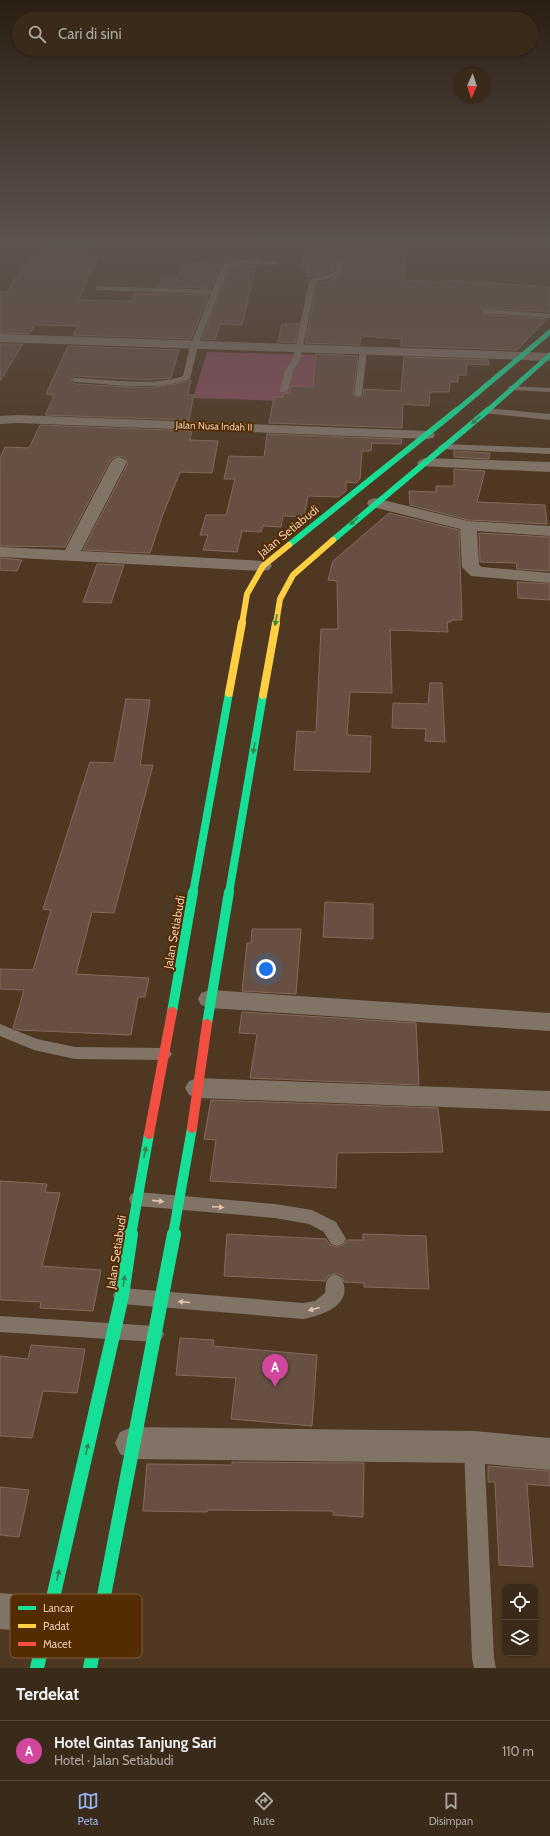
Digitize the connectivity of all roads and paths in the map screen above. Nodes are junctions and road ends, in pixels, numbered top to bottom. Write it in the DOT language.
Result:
graph roads {
  1 [pos="203,322"];
  2 [pos="305,322"];
  3 [pos="550,332"];
  4 [pos="0,338"];
  5 [pos="194,346"];
  6 [pos="299,349"];
  7 [pos="363,351"];
  8 [pos="549,356"];
  9 [pos="522,357"];
  10 [pos="75,380"];
  11 [pos="512,388"];
  12 [pos="284,390"];
  13 [pos="550,390"];
  14 [pos="358,394"];
  15 [pos="487,410"];
  16 [pos="550,417"];
  17 [pos="0,420"];
  18 [pos="428,434"];
  19 [pos="442,447"];
  20 [pos="550,451"];
  21 [pos="120,462"];
  22 [pos="425,463"];
  23 [pos="550,467"];
  24 [pos="375,503"];
  25 [pos="468,526"];
  26 [pos="550,531"];
  27 [pos="0,552"];
  28 [pos="70,556"];
  29 [pos="263,566"];
  30 [pos="550,578"];
  31 [pos="210,999"];
  32 [pos="550,1022"];
  33 [pos="0,1030"];
  34 [pos="164,1054"];
  35 [pos="198,1088"];
  36 [pos="550,1101"];
  37 [pos="137,1199"];
  38 [pos="179,1204"];
  39 [pos="337,1239"];
  40 [pos="335,1282"];
  41 [pos="122,1296"];
  42 [pos="162,1300"];
  43 [pos="0,1324"];
  44 [pos="114,1331"];
  45 [pos="155,1334"];
  46 [pos="132,1443"];
  47 [pos="474,1447"];
  48 [pos="550,1454"];
  49 [pos="54,1594"];
  50 [pos="104,1594"];
  51 [pos="0,1611"];
  52 [pos="10,1612"];
  53 [pos="39,1658"];
  54 [pos="92,1658"];
  55 [pos="37,1668"];
  56 [pos="90,1668"];
  57 [pos="485,1668"];
  1 -- 5 [label="lane"];
  2 -- 6 [label="lane"];
  3 -- 9 [label="main road, Jalan Setiabudi"];
  4 -- 5 [label="street"];
  5 -- 6 [label="street"];
  5 -- 10 [label="lane"];
  6 -- 7 [label="street"];
  6 -- 12 [label="lane"];
  7 -- 9 [label="street"];
  7 -- 14 [label="lane"];
  8 -- 9 [label="street"];
  8 -- 11 [label="main road"];
  9 -- 18 [label="main road, Jalan Setiabudi"];
  11 -- 13 [label="lane"];
  11 -- 15 [label="main road"];
  15 -- 16 [label="lane"];
  15 -- 19 [label="main road, one-way"];
  17 -- 18 [label="street, Jalan Nusa Indah II"];
  18 -- 29 [label="main road, Jalan Setiabudi"];
  19 -- 20 [label="lane"];
  19 -- 22 [label="main road"];
  21 -- 28 [label="street"];
  22 -- 23 [label="street"];
  22 -- 24 [label="main road"];
  24 -- 25 [label="street"];
  24 -- 31 [label="main road, one-way"];
  25 -- 26 [label="street"];
  25 -- 30 [label="street"];
  27 -- 28 [label="street"];
  28 -- 29 [label="street"];
  29 -- 34 [label="main road, Jalan Setiabudi"];
  31 -- 32 [label="street"];
  31 -- 35 [label="main road"];
  33 -- 34 [label="lane"];
  37 -- 34 [label="main road, Jalan Setiabudi, one-way"];
  35 -- 36 [label="street"];
  35 -- 38 [label="main road"];
  37 -- 38 [label="lane, one-way"];
  41 -- 37 [label="main road, Jalan Setiabudi, one-way"];
  38 -- 39 [label="lane, one-way"];
  38 -- 42 [label="main road"];
  40 -- 42 [label="lane, one-way"];
  41 -- 42 [label="lane"];
  41 -- 44 [label="main road, Jalan Setiabudi"];
  42 -- 45 [label="main road"];
  43 -- 44 [label="lane"];
  44 -- 45 [label="lane"];
  49 -- 44 [label="main road, Jalan Setiabudi, one-way"];
  45 -- 46 [label="main road"];
  46 -- 47 [label="street"];
  46 -- 50 [label="main road"];
  47 -- 48 [label="street"];
  47 -- 57 [label="lane"];
  51 -- 52 [label="street"];
  53 -- 55 [label="main road, Jalan Setiabudi"];
  54 -- 56 [label="main road"];
}
